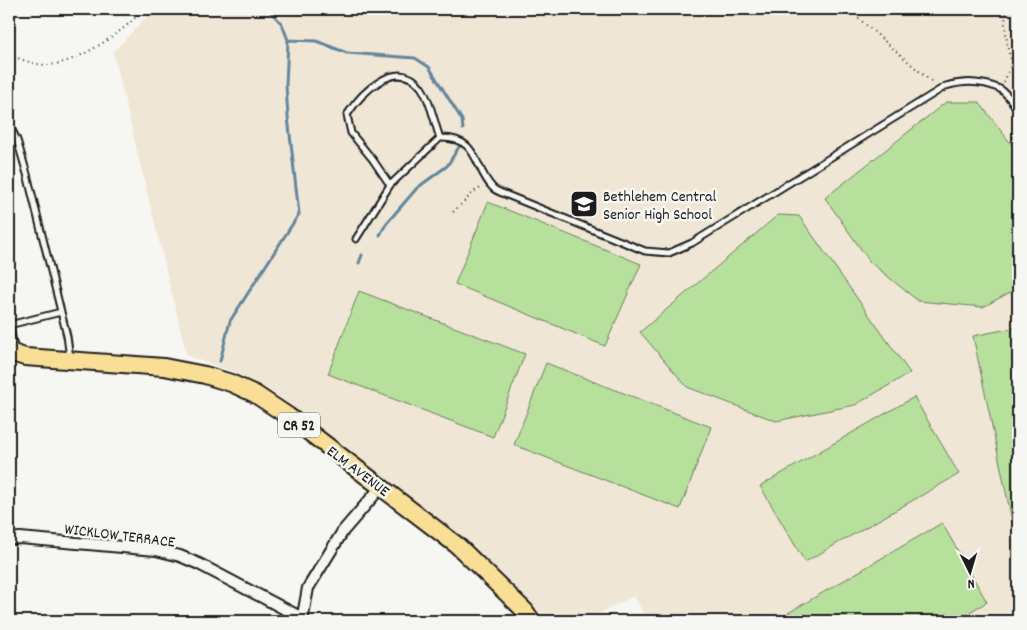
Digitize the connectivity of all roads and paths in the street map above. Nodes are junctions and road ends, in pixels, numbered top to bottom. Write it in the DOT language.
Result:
graph roads {
  1 [pos="143,9"];
  2 [pos="855,9"];
  3 [pos="1006,9"];
  4 [pos="9,55"];
  5 [pos="939,89"];
  6 [pos="1000,90"];
  7 [pos="1018,110"];
  8 [pos="9,124"];
  9 [pos="440,138"];
  10 [pos="490,184"];
  11 [pos="390,185"];
  12 [pos="453,212"];
  13 [pos="356,239"];
  14 [pos="61,312"];
  15 [pos="9,324"];
  16 [pos="12,353"];
  17 [pos="70,361"];
  18 [pos="381,487"];
  19 [pos="9,539"];
  20 [pos="302,620"];
  21 [pos="532,621"];
  1 -- 4 [label="path"];
  2 -- 5 [label="path"];
  3 -- 6 [label="path"];
  5 -- 6 [label="lane"];
  5 -- 10 [label="lane"];
  6 -- 7 [label="lane"];
  8 -- 14 [label="lane"];
  9 -- 10 [label="lane"];
  9 -- 11 [label="lane"];
  9 -- 11 [label="lane"];
  10 -- 12 [label="path"];
  11 -- 13 [label="lane"];
  14 -- 15 [label="lane"];
  14 -- 17 [label="lane"];
  15 -- 16 [label="lane"];
  16 -- 17 [label="main road, ELM AVENUE / CR 52"];
  17 -- 18 [label="main road, ELM AVENUE / CR 52"];
  18 -- 20 [label="street"];
  18 -- 21 [label="main road, ELM AVENUE / CR 52"];
  19 -- 20 [label="street, WICKLOW TERRACE"];
}
